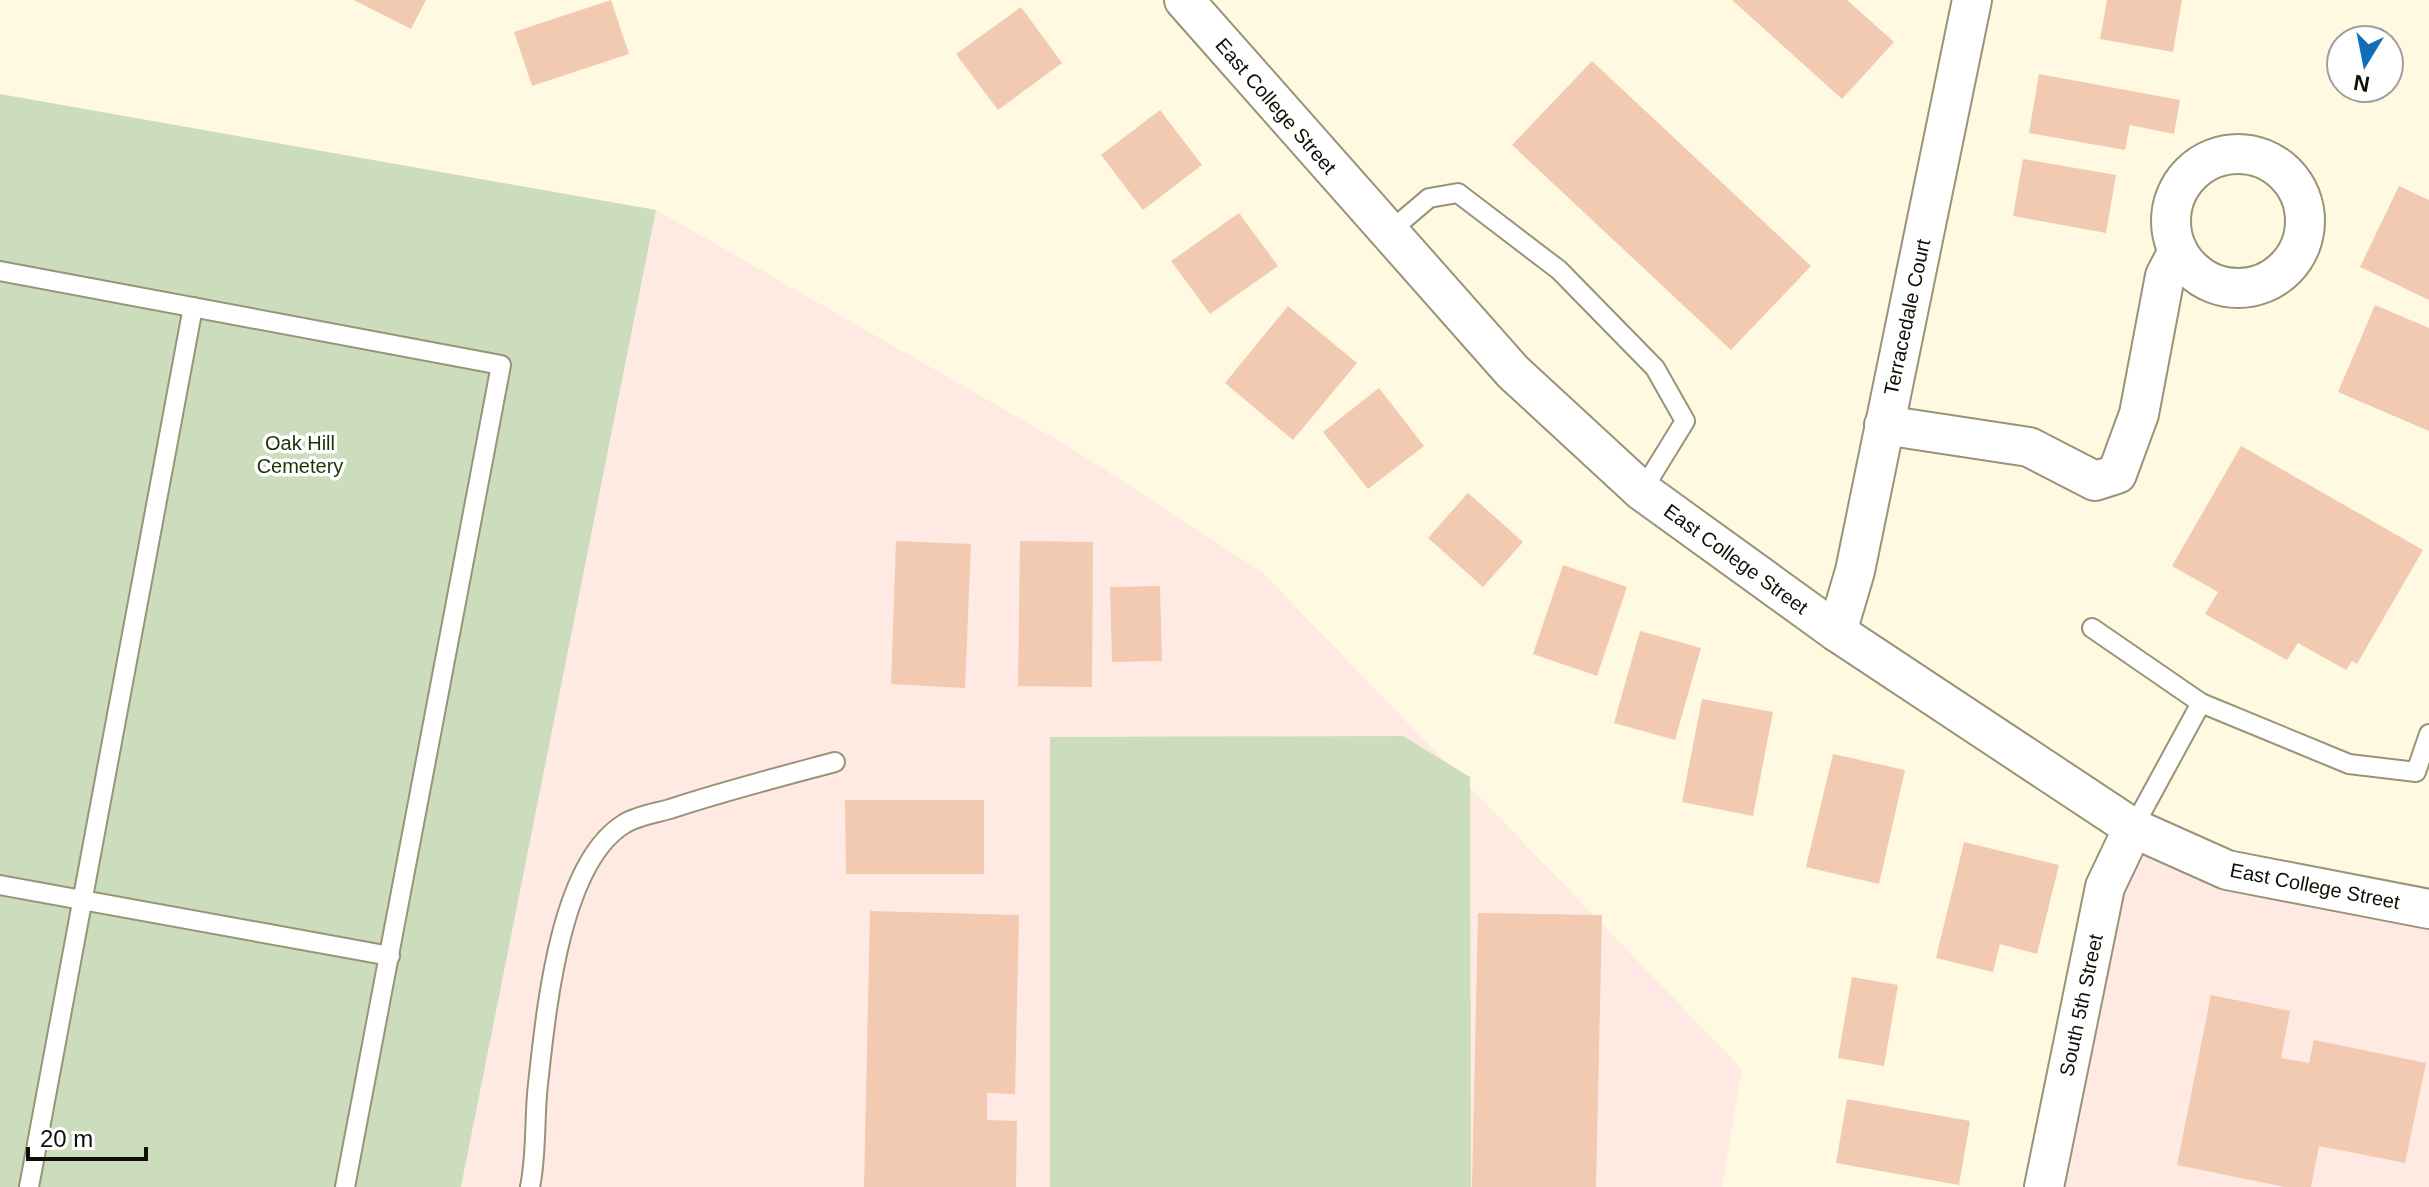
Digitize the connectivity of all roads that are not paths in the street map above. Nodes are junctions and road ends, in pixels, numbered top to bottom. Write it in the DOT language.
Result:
graph roads {
  1 [pos="1184,0"];
  2 [pos="1972,0"];
  3 [pos="1389,232"];
  4 [pos="2178,251"];
  5 [pos="0,271"];
  6 [pos="193,307"];
  7 [pos="1884,425"];
  8 [pos="1642,491"];
  9 [pos="2092,628"];
  10 [pos="1837,632"];
  11 [pos="2201,703"];
  12 [pos="2429,734"];
  13 [pos="835,762"];
  14 [pos="2133,828"];
  15 [pos="0,885"];
  16 [pos="83,900"];
  17 [pos="2429,909"];
  18 [pos="390,956"];
  19 [pos="29,1187"];
  20 [pos="345,1187"];
  21 [pos="530,1187"];
  22 [pos="2044,1187"];
  1 -- 3 [label="street, East College Street"];
  2 -- 7 [label="street, Terracedale Court"];
  3 -- 8 [label="street, East College Street"];
  3 -- 8 [label="lane"];
  4 -- 7 [label="street"];
  5 -- 6 [label="lane"];
  6 -- 16 [label="lane"];
  6 -- 18 [label="lane"];
  7 -- 10 [label="street, Terracedale Court"];
  8 -- 10 [label="street, East College Street"];
  9 -- 11 [label="lane"];
  10 -- 14 [label="street, East College Street"];
  11 -- 12 [label="lane"];
  11 -- 14 [label="lane"];
  13 -- 21 [label="lane"];
  14 -- 17 [label="street, East College Street"];
  14 -- 22 [label="street, South 5th Street"];
  15 -- 16 [label="lane"];
  16 -- 18 [label="lane"];
  16 -- 19 [label="lane"];
  18 -- 20 [label="lane"];
}
